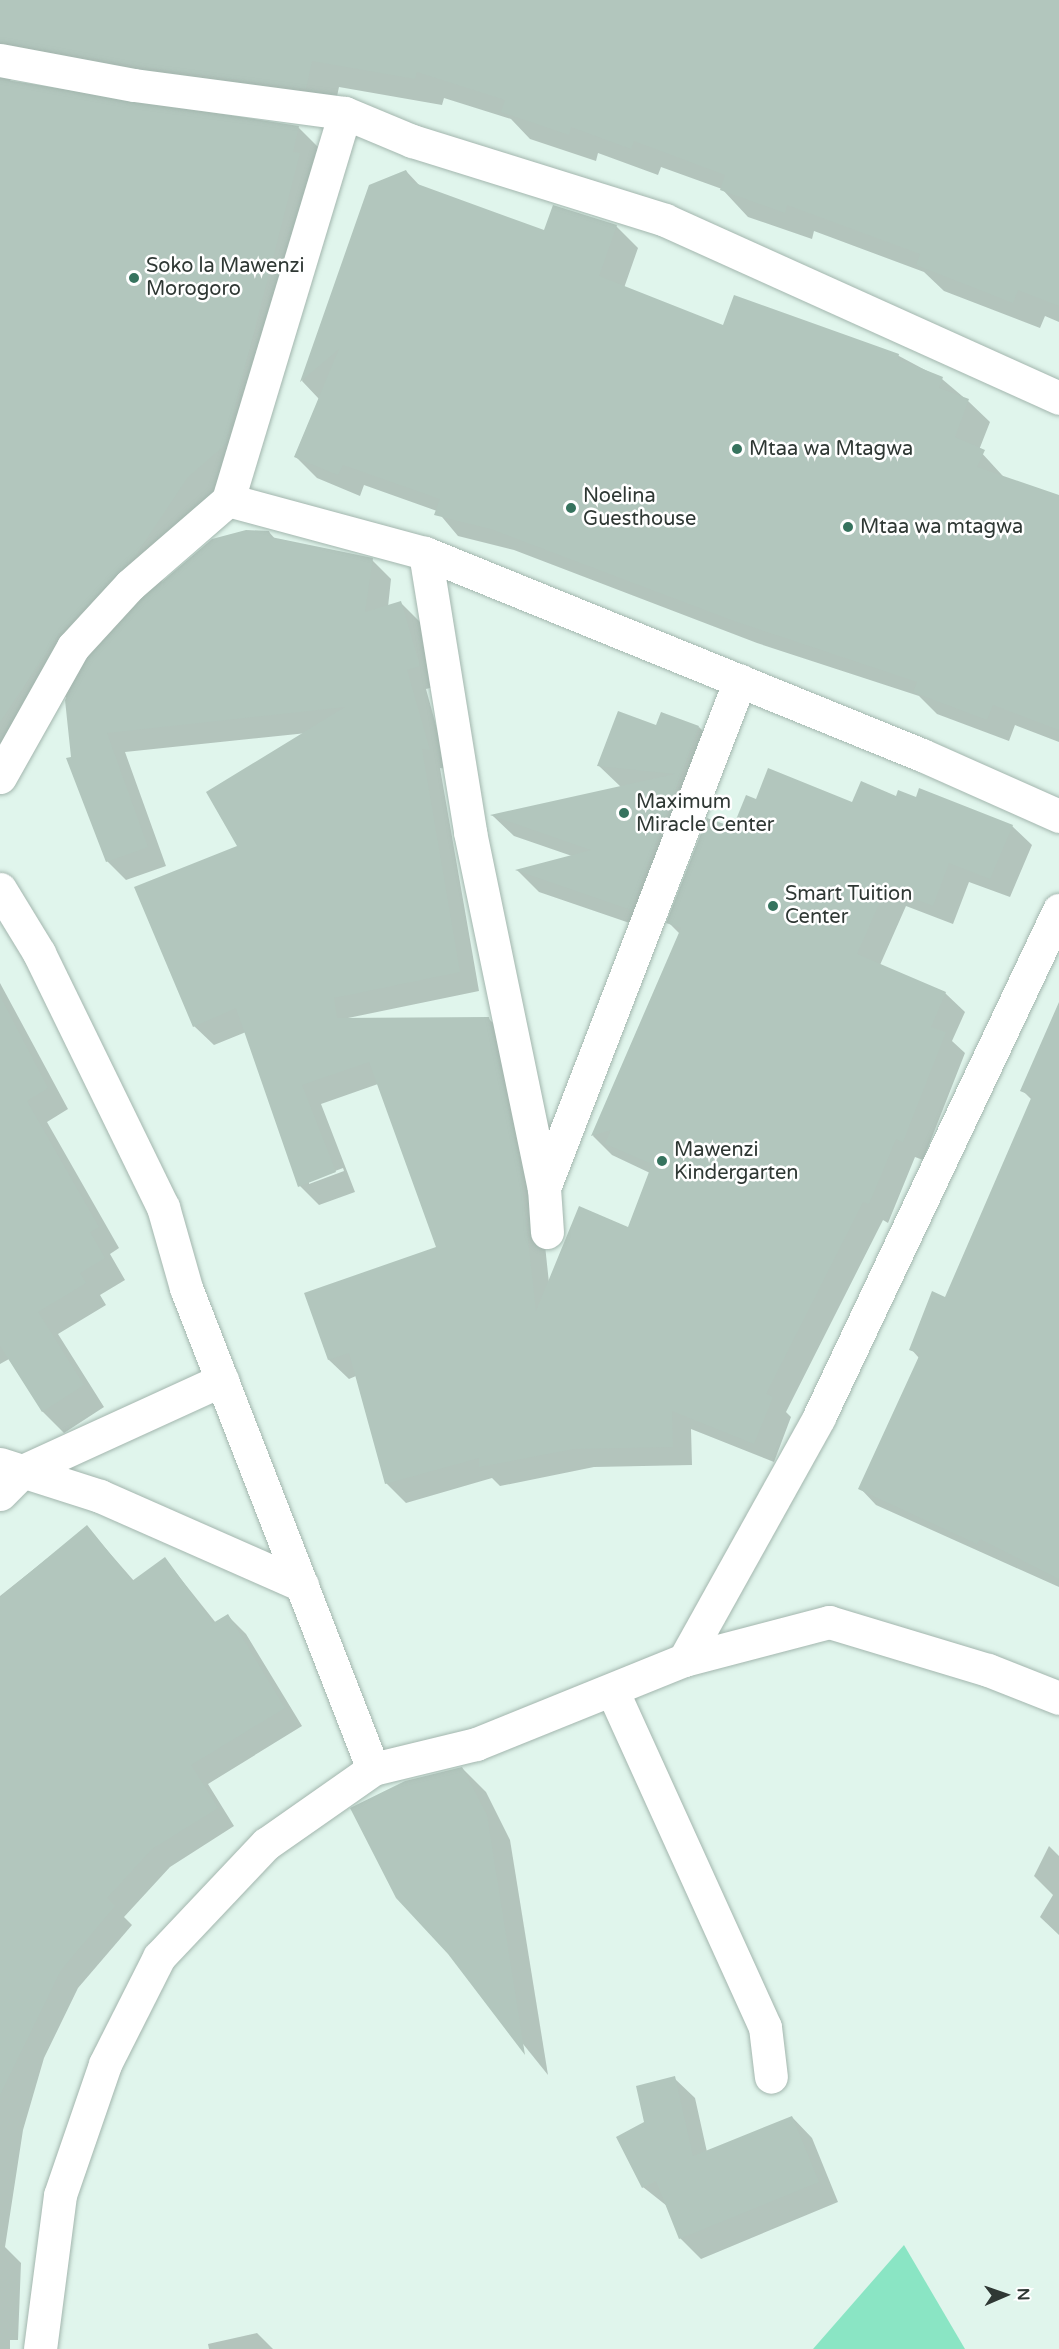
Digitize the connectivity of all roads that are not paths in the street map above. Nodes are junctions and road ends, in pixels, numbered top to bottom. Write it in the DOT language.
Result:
graph roads {
  1 [pos="0,60"];
  2 [pos="345,113"];
  3 [pos="1059,398"];
  4 [pos="228,500"];
  5 [pos="424,553"];
  6 [pos="740,680"];
  7 [pos="0,777"];
  8 [pos="1059,816"];
  9 [pos="0,889"];
  10 [pos="1059,910"];
  11 [pos="544,1188"];
  12 [pos="547,1232"];
  13 [pos="222,1380"];
  14 [pos="12,1467"];
  15 [pos="0,1494"];
  16 [pos="302,1585"];
  17 [pos="684,1660"];
  18 [pos="613,1692"];
  19 [pos="1059,1698"];
  20 [pos="373,1769"];
  21 [pos="771,2077"];
  22 [pos="40,2349"];
  1 -- 2 [label="street"];
  2 -- 3 [label="street"];
  2 -- 4 [label="street"];
  4 -- 5 [label="street"];
  4 -- 7 [label="street"];
  5 -- 6 [label="street"];
  5 -- 11 [label="street"];
  6 -- 8 [label="street"];
  6 -- 11 [label="street"];
  9 -- 13 [label="street"];
  10 -- 17 [label="street"];
  11 -- 12 [label="street"];
  13 -- 14 [label="street"];
  13 -- 16 [label="street"];
  14 -- 15 [label="street"];
  14 -- 16 [label="street"];
  16 -- 20 [label="street"];
  17 -- 18 [label="street"];
  17 -- 19 [label="street"];
  18 -- 20 [label="street"];
  18 -- 21 [label="street"];
  20 -- 22 [label="street"];
}
